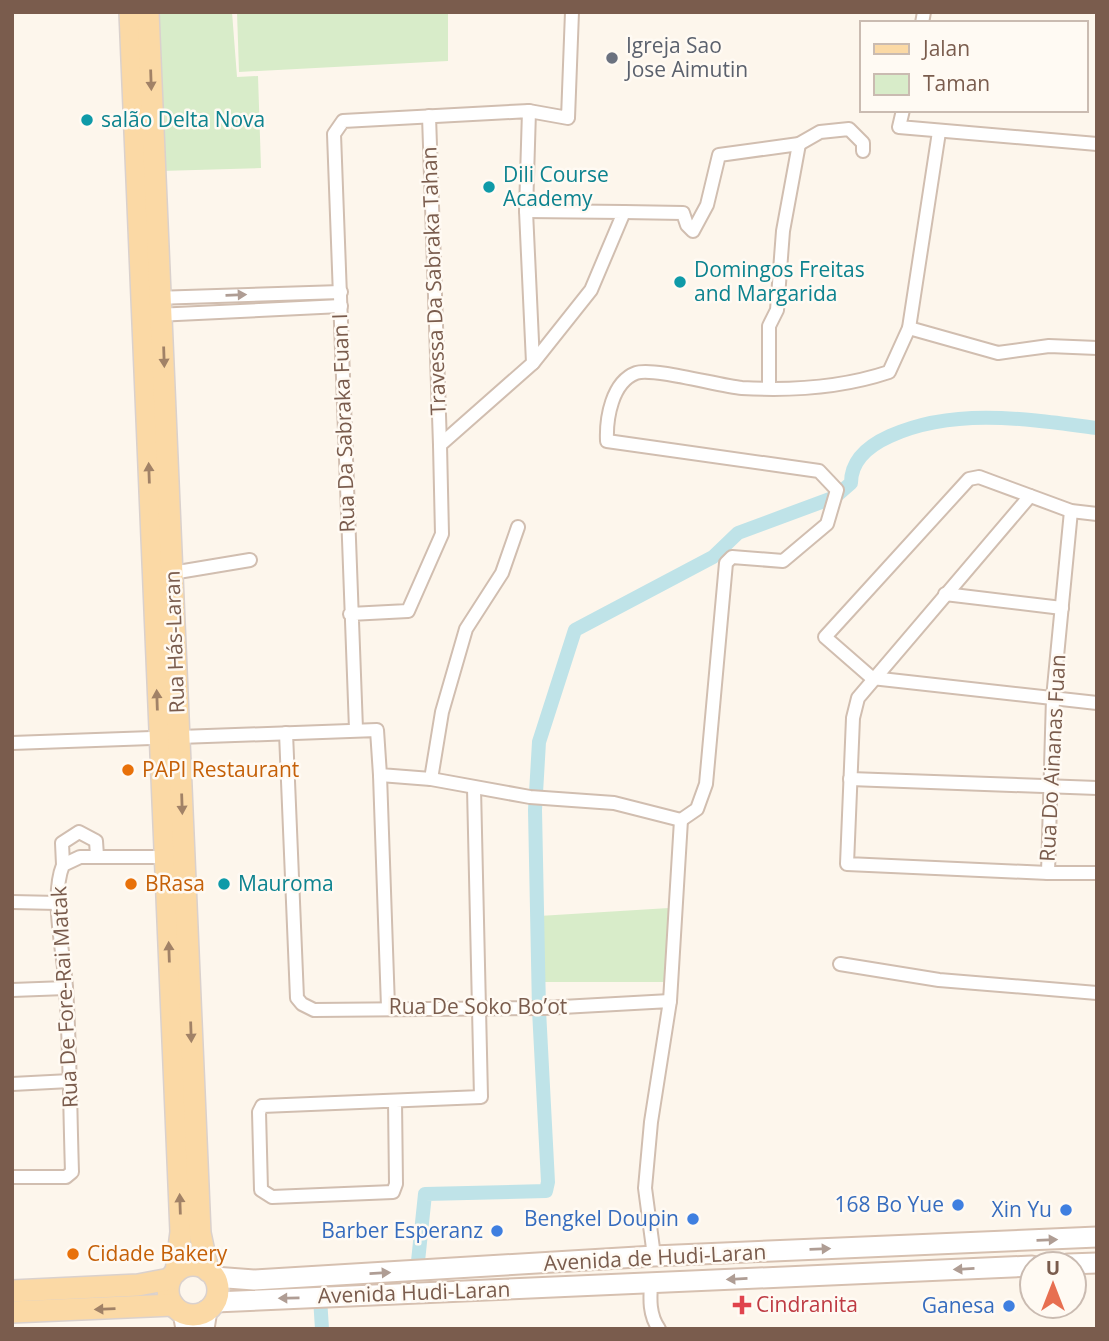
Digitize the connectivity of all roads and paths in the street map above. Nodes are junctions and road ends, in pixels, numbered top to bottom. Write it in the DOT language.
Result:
graph roads {
  1 [pos="130,12"];
  2 [pos="148,12"];
  3 [pos="572,12"];
  4 [pos="529,111"];
  5 [pos="903,112"];
  6 [pos="429,116"];
  7 [pos="939,132"];
  8 [pos="799,144"];
  9 [pos="1097,144"];
  10 [pos="863,151"];
  11 [pos="526,211"];
  12 [pos="624,212"];
  13 [pos="341,292"];
  14 [pos="341,306"];
  15 [pos="152,307"];
  16 [pos="909,328"];
  17 [pos="1097,348"];
  18 [pos="533,363"];
  19 [pos="769,387"];
  20 [pos="440,445"];
  21 [pos="1030,496"];
  22 [pos="1071,511"];
  23 [pos="1097,514"];
  24 [pos="518,527"];
  25 [pos="250,560"];
  26 [pos="172,573"];
  27 [pos="945,594"];
  28 [pos="1062,608"];
  29 [pos="350,614"];
  30 [pos="872,678"];
  31 [pos="1053,698"];
  32 [pos="1097,703"];
  33 [pos="356,729"];
  34 [pos="286,733"];
  35 [pos="169,737"];
  36 [pos="12,743"];
  37 [pos="380,775"];
  38 [pos="431,779"];
  39 [pos="850,779"];
  40 [pos="1051,785"];
  41 [pos="474,788"];
  42 [pos="1097,788"];
  43 [pos="681,820"];
  44 [pos="97,856"];
  45 [pos="63,864"];
  46 [pos="172,868"];
  47 [pos="1048,873"];
  48 [pos="1097,873"];
  49 [pos="12,902"];
  50 [pos="58,903"];
  51 [pos="840,964"];
  52 [pos="66,988"];
  53 [pos="12,990"];
  54 [pos="1097,993"];
  55 [pos="670,1001"];
  56 [pos="477,1006"];
  57 [pos="388,1007"];
  58 [pos="70,1081"];
  59 [pos="12,1084"];
  60 [pos="395,1101"];
  61 [pos="12,1177"];
  62 [pos="1097,1237"];
  63 [pos="654,1256"];
  64 [pos="1018,1267"];
  65 [pos="211,1274"];
  66 [pos="173,1275"];
  67 [pos="651,1283"];
  68 [pos="12,1291"];
  69 [pos="12,1312"];
  70 [pos="209,1314"];
  71 [pos="181,1316"];
  72 [pos="659,1329"];
  1 -- 15 [label="main road, Rua Hás-Laran"];
  2 -- 15 [label="main road, Rua Hás-Laran, one-way"];
  3 -- 4 [label="street"];
  4 -- 6 [label="street"];
  4 -- 11 [label="street"];
  5 -- 7 [label="street"];
  6 -- 13 [label="street, Rua Da Sabraka Fuan I"];
  6 -- 20 [label="street, Travessa Da Sabraka Tahan"];
  7 -- 9 [label="street"];
  7 -- 16 [label="street"];
  8 -- 10 [label="street"];
  8 -- 12 [label="street"];
  8 -- 19 [label="street"];
  11 -- 12 [label="street"];
  11 -- 18 [label="street"];
  12 -- 18 [label="street"];
  13 -- 14 [label="street, Rua Da Sabraka Fuan I"];
  15 -- 13 [label="street, one-way"];
  14 -- 15 [label="street"];
  14 -- 29 [label="street, Rua Da Sabraka Fuan I"];
  15 -- 26 [label="main road, Rua Hás-Laran, one-way"];
  35 -- 15 [label="main road, Rua Hás-Laran, one-way"];
  16 -- 17 [label="street"];
  16 -- 19 [label="street"];
  18 -- 20 [label="street"];
  19 -- 43 [label="street"];
  20 -- 29 [label="street, Travessa Da Sabraka Tahan"];
  21 -- 22 [label="street"];
  21 -- 27 [label="street, Rua Do Ainanas Fuan"];
  21 -- 30 [label="street"];
  22 -- 23 [label="street"];
  22 -- 28 [label="street, Rua Do Ainanas Fuan"];
  24 -- 38 [label="street"];
  25 -- 26 [label="street"];
  26 -- 35 [label="main road, Rua Hás-Laran"];
  27 -- 28 [label="street"];
  27 -- 30 [label="street, Rua Do Ainanas Fuan"];
  28 -- 31 [label="street, Rua Do Ainanas Fuan"];
  29 -- 33 [label="street, Rua Da Sabraka Fuan I"];
  30 -- 31 [label="street"];
  30 -- 39 [label="street, Rua Do Ainanas Fuan"];
  31 -- 32 [label="street"];
  31 -- 40 [label="street, Rua Do Ainanas Fuan"];
  33 -- 34 [label="street"];
  33 -- 37 [label="street"];
  34 -- 35 [label="street"];
  34 -- 57 [label="street, Rua De Soko Bo’ot"];
  35 -- 36 [label="street"];
  35 -- 46 [label="main road, Rua Hás-Laran"];
  37 -- 38 [label="street"];
  37 -- 57 [label="street"];
  38 -- 41 [label="street"];
  39 -- 40 [label="street"];
  39 -- 47 [label="street, Rua Do Ainanas Fuan"];
  40 -- 42 [label="street"];
  40 -- 47 [label="street, Rua Do Ainanas Fuan"];
  41 -- 43 [label="street"];
  41 -- 56 [label="street"];
  43 -- 55 [label="street"];
  44 -- 45 [label="street, Rua De Fore-Rai Matak"];
  44 -- 45 [label="street"];
  44 -- 46 [label="street, Rua De Fore-Rai Matak"];
  45 -- 50 [label="street, Rua De Fore-Rai Matak"];
  46 -- 65 [label="main road, Rua Hás-Laran, one-way"];
  66 -- 46 [label="main road, Rua Hás-Laran, one-way"];
  47 -- 48 [label="street"];
  49 -- 50 [label="street"];
  50 -- 52 [label="street, Rua De Fore-Rai Matak"];
  51 -- 54 [label="street"];
  52 -- 53 [label="street"];
  52 -- 58 [label="street, Rua De Fore-Rai Matak"];
  55 -- 56 [label="street, Rua De Soko Bo’ot"];
  55 -- 63 [label="street"];
  56 -- 57 [label="street, Rua De Soko Bo’ot"];
  56 -- 60 [label="street"];
  58 -- 59 [label="street"];
  58 -- 61 [label="street, Rua De Fore-Rai Matak"];
  60 -- 60 [label="street"];
  63 -- 62 [label="main road, Avenida de Hudi-Laran, one-way"];
  65 -- 63 [label="main road, Avenida de Hudi-Laran, one-way"];
  64 -- 67 [label="main road, Avenida Hudi-Laran, one-way"];
  65 -- 66 [label="main road"];
  65 -- 70 [label="main road"];
  66 -- 68 [label="main road"];
  66 -- 71 [label="main road"];
  67 -- 70 [label="main road, Avenida Hudi-Laran, one-way"];
  67 -- 72 [label="street"];
  71 -- 69 [label="main road, one-way"];
  70 -- 71 [label="main road"];
}
